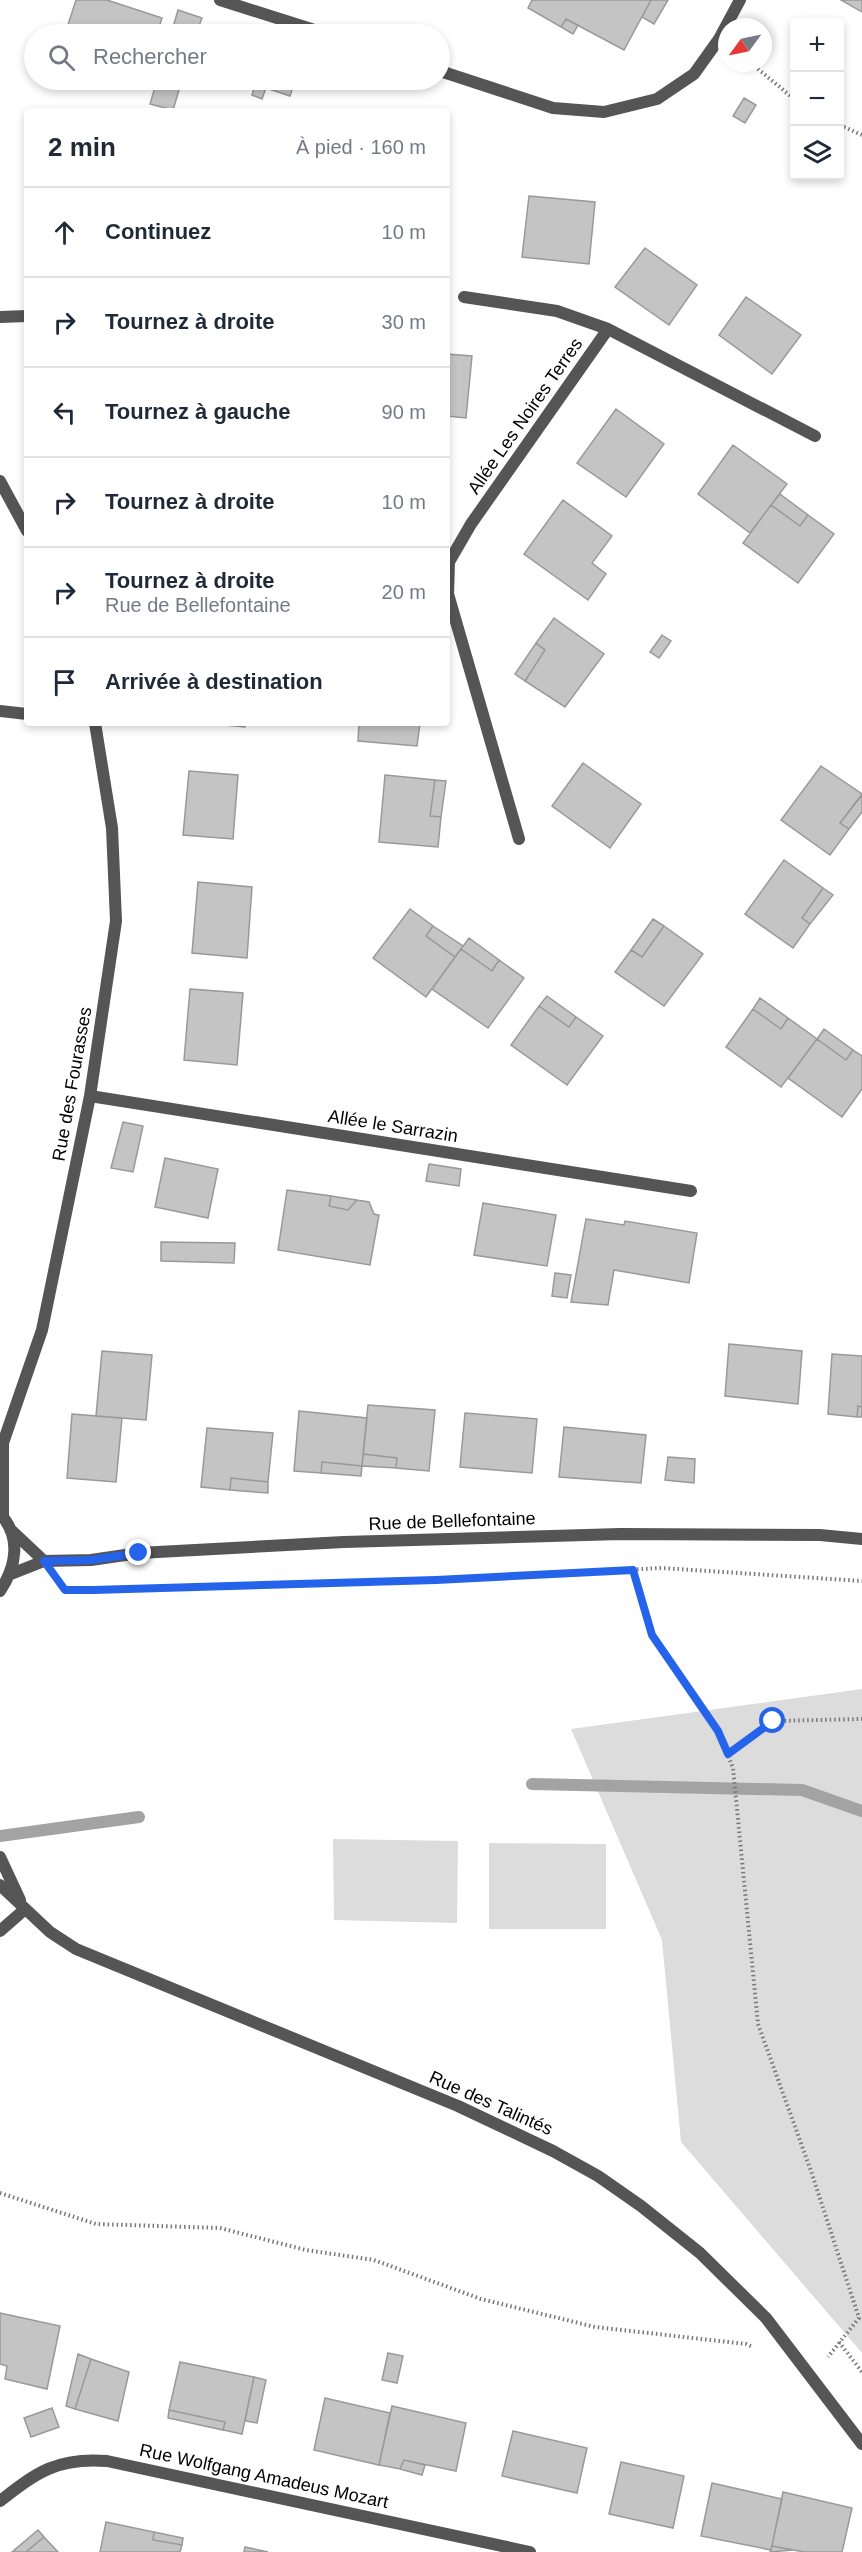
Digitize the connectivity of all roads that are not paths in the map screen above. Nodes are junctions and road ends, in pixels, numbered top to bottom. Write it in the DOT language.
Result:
graph roads {
  1 [pos="220,0"];
  2 [pos="740,0"];
  3 [pos="296,24"];
  4 [pos="450,74"];
  5 [pos="464,297"];
  6 [pos="24,316"];
  7 [pos="0,317"];
  8 [pos="608,329"];
  9 [pos="815,436"];
  10 [pos="0,481"];
  11 [pos="24,525"];
  12 [pos="450,560"];
  13 [pos="450,610"];
  14 [pos="452,625"];
  15 [pos="0,711"];
  16 [pos="24,714"];
  17 [pos="95,726"];
  18 [pos="519,839"];
  19 [pos="90,1096"];
  20 [pos="691,1191"];
  21 [pos="1,1444"];
  22 [pos="2,1515"];
  23 [pos="10,1529"];
  24 [pos="862,1539"];
  25 [pos="44,1561"];
  26 [pos="11,1574"];
  27 [pos="0,1591"];
  28 [pos="0,1857"];
  29 [pos="0,1885"];
  30 [pos="24,1910"];
  31 [pos="0,1931"];
  32 [pos="862,2444"];
  33 [pos="0,2501"];
  34 [pos="530,2552"];
  1 -- 3 [label="street"];
  2 -- 4 [label="street"];
  5 -- 8 [label="street, Allée Les Noires Terres"];
  6 -- 7 [label="street"];
  8 -- 9 [label="street, Allée Les Noires Terres"];
  8 -- 12 [label="street, Allée Les Noires Terres"];
  10 -- 11 [label="street"];
  13 -- 14 [label="street, Allée Les Noires Terres"];
  14 -- 18 [label="street, Allée Les Noires Terres"];
  15 -- 16 [label="street"];
  17 -- 19 [label="street, Rue des Fourasses"];
  19 -- 20 [label="street, Allée le Sarrazin"];
  19 -- 21 [label="street, Rue des Fourasses"];
  21 -- 22 [label="street, Rue des Fourasses"];
  22 -- 23 [label="street"];
  23 -- 25 [label="street"];
  23 -- 26 [label="street"];
  24 -- 25 [label="street, Rue de Bellefontaine"];
  25 -- 26 [label="street, Rue de Bellefontaine"];
  26 -- 27 [label="street"];
  28 -- 30 [label="street, Rue des Talintés"];
  29 -- 30 [label="street, Rue des Talintés"];
  30 -- 31 [label="street"];
  30 -- 32 [label="street, Rue des Talintés"];
  33 -- 34 [label="street, Rue Wolfgang Amadeus Mozart"];
}
